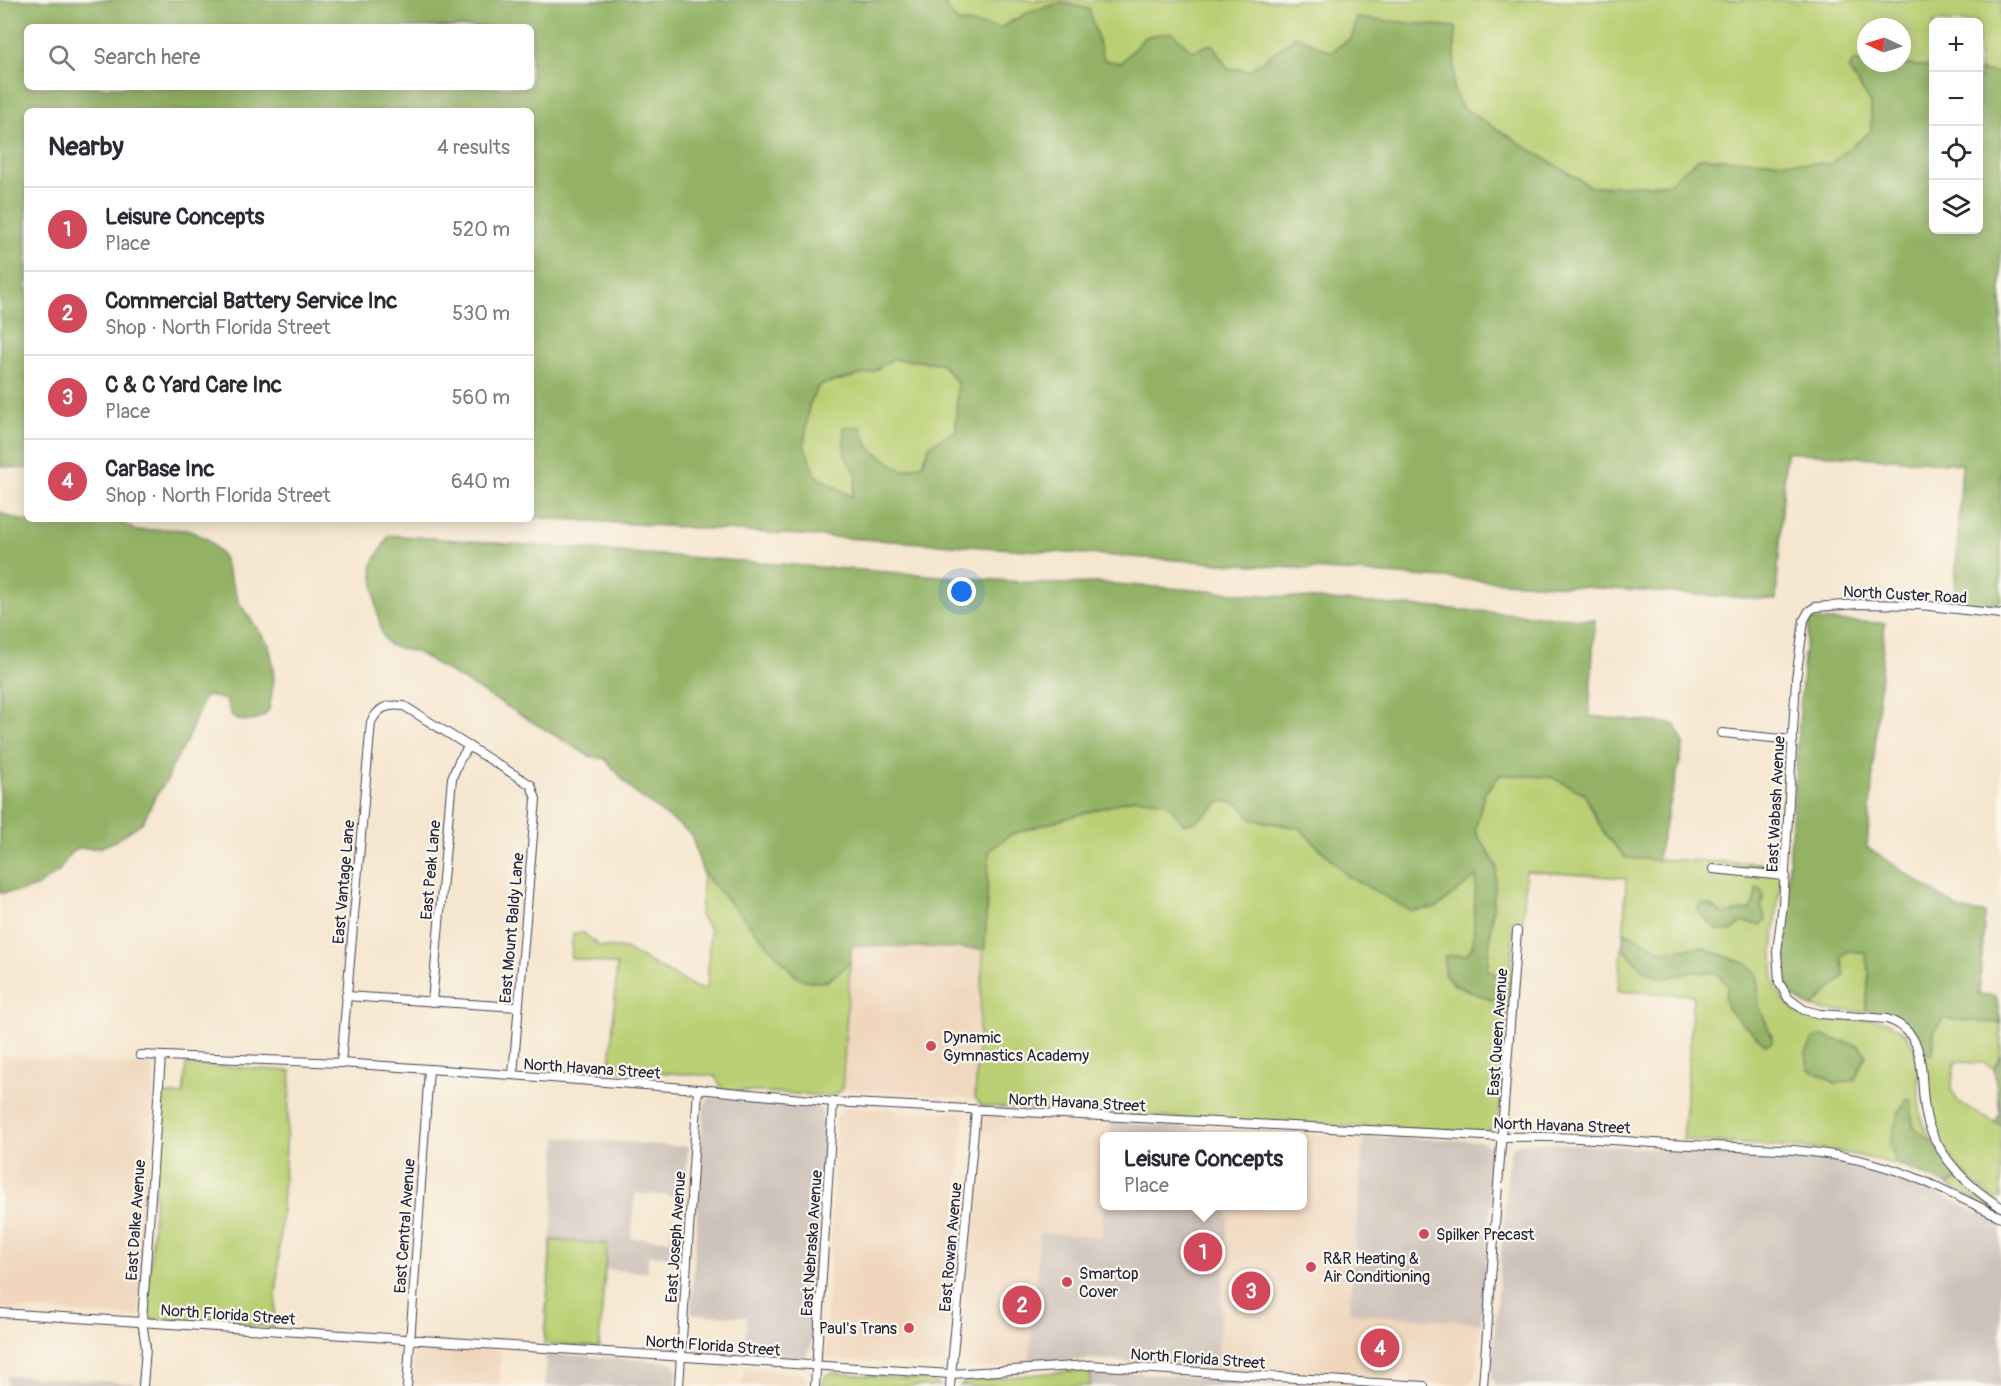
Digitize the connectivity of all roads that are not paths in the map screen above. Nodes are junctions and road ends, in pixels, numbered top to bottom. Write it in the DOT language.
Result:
graph roads {
  1 [pos="1809,611"];
  2 [pos="2001,614"];
  3 [pos="1722,733"];
  4 [pos="1793,740"];
  5 [pos="470,746"];
  6 [pos="1713,869"];
  7 [pos="1785,876"];
  8 [pos="1517,931"];
  9 [pos="346,996"];
  10 [pos="432,1002"];
  11 [pos="518,1007"];
  12 [pos="140,1056"];
  13 [pos="161,1057"];
  14 [pos="341,1063"];
  15 [pos="429,1069"];
  16 [pos="513,1075"];
  17 [pos="698,1089"];
  18 [pos="833,1102"];
  19 [pos="976,1110"];
  20 [pos="1503,1137"];
  21 [pos="2001,1207"];
  22 [pos="2001,1217"];
  23 [pos="0,1313"];
  24 [pos="142,1321"];
  25 [pos="409,1341"];
  26 [pos="681,1356"];
  27 [pos="816,1365"];
  28 [pos="951,1374"];
  29 [pos="143,1386"];
  30 [pos="407,1386"];
  31 [pos="679,1386"];
  32 [pos="815,1386"];
  33 [pos="950,1386"];
  34 [pos="1424,1386"];
  35 [pos="1483,1386"];
  1 -- 2 [label="street, North Custer Road"];
  1 -- 4 [label="street, East Wabash Avenue"];
  3 -- 4 [label="street"];
  4 -- 7 [label="street, East Wabash Avenue"];
  5 -- 9 [label="street, East Vantage Lane"];
  5 -- 10 [label="street, East Peak Lane"];
  5 -- 11 [label="street, East Mount Baldy Lane"];
  6 -- 7 [label="street"];
  7 -- 21 [label="street, East Wabash Avenue"];
  8 -- 20 [label="street, East Queen Avenue"];
  9 -- 10 [label="street"];
  9 -- 14 [label="street, East Vantage Lane"];
  10 -- 11 [label="street"];
  11 -- 16 [label="street, East Mount Baldy Lane"];
  12 -- 13 [label="street, North Havana Street"];
  13 -- 14 [label="street, North Havana Street"];
  13 -- 24 [label="street, East Dalke Avenue"];
  14 -- 15 [label="street, North Havana Street"];
  15 -- 16 [label="street, North Havana Street"];
  15 -- 25 [label="street, East Central Avenue"];
  16 -- 17 [label="street, North Havana Street"];
  17 -- 18 [label="street, North Havana Street"];
  17 -- 26 [label="street, East Joseph Avenue"];
  18 -- 19 [label="street, North Havana Street"];
  18 -- 27 [label="street, East Nebraska Avenue"];
  19 -- 20 [label="street, North Havana Street"];
  19 -- 28 [label="street, East Rowan Avenue"];
  20 -- 22 [label="street, North Havana Street"];
  20 -- 35 [label="street, East Queen Avenue"];
  23 -- 24 [label="street, North Florida Street"];
  24 -- 25 [label="street, North Florida Street"];
  24 -- 29 [label="street, East Dalke Avenue"];
  25 -- 26 [label="street, North Florida Street"];
  25 -- 30 [label="street, East Central Avenue"];
  26 -- 27 [label="street, North Florida Street"];
  26 -- 31 [label="street, East Joseph Avenue"];
  27 -- 28 [label="street, North Florida Street"];
  27 -- 32 [label="street, East Nebraska Avenue"];
  28 -- 33 [label="street, East Rowan Avenue"];
  28 -- 34 [label="street, North Florida Street"];
}
